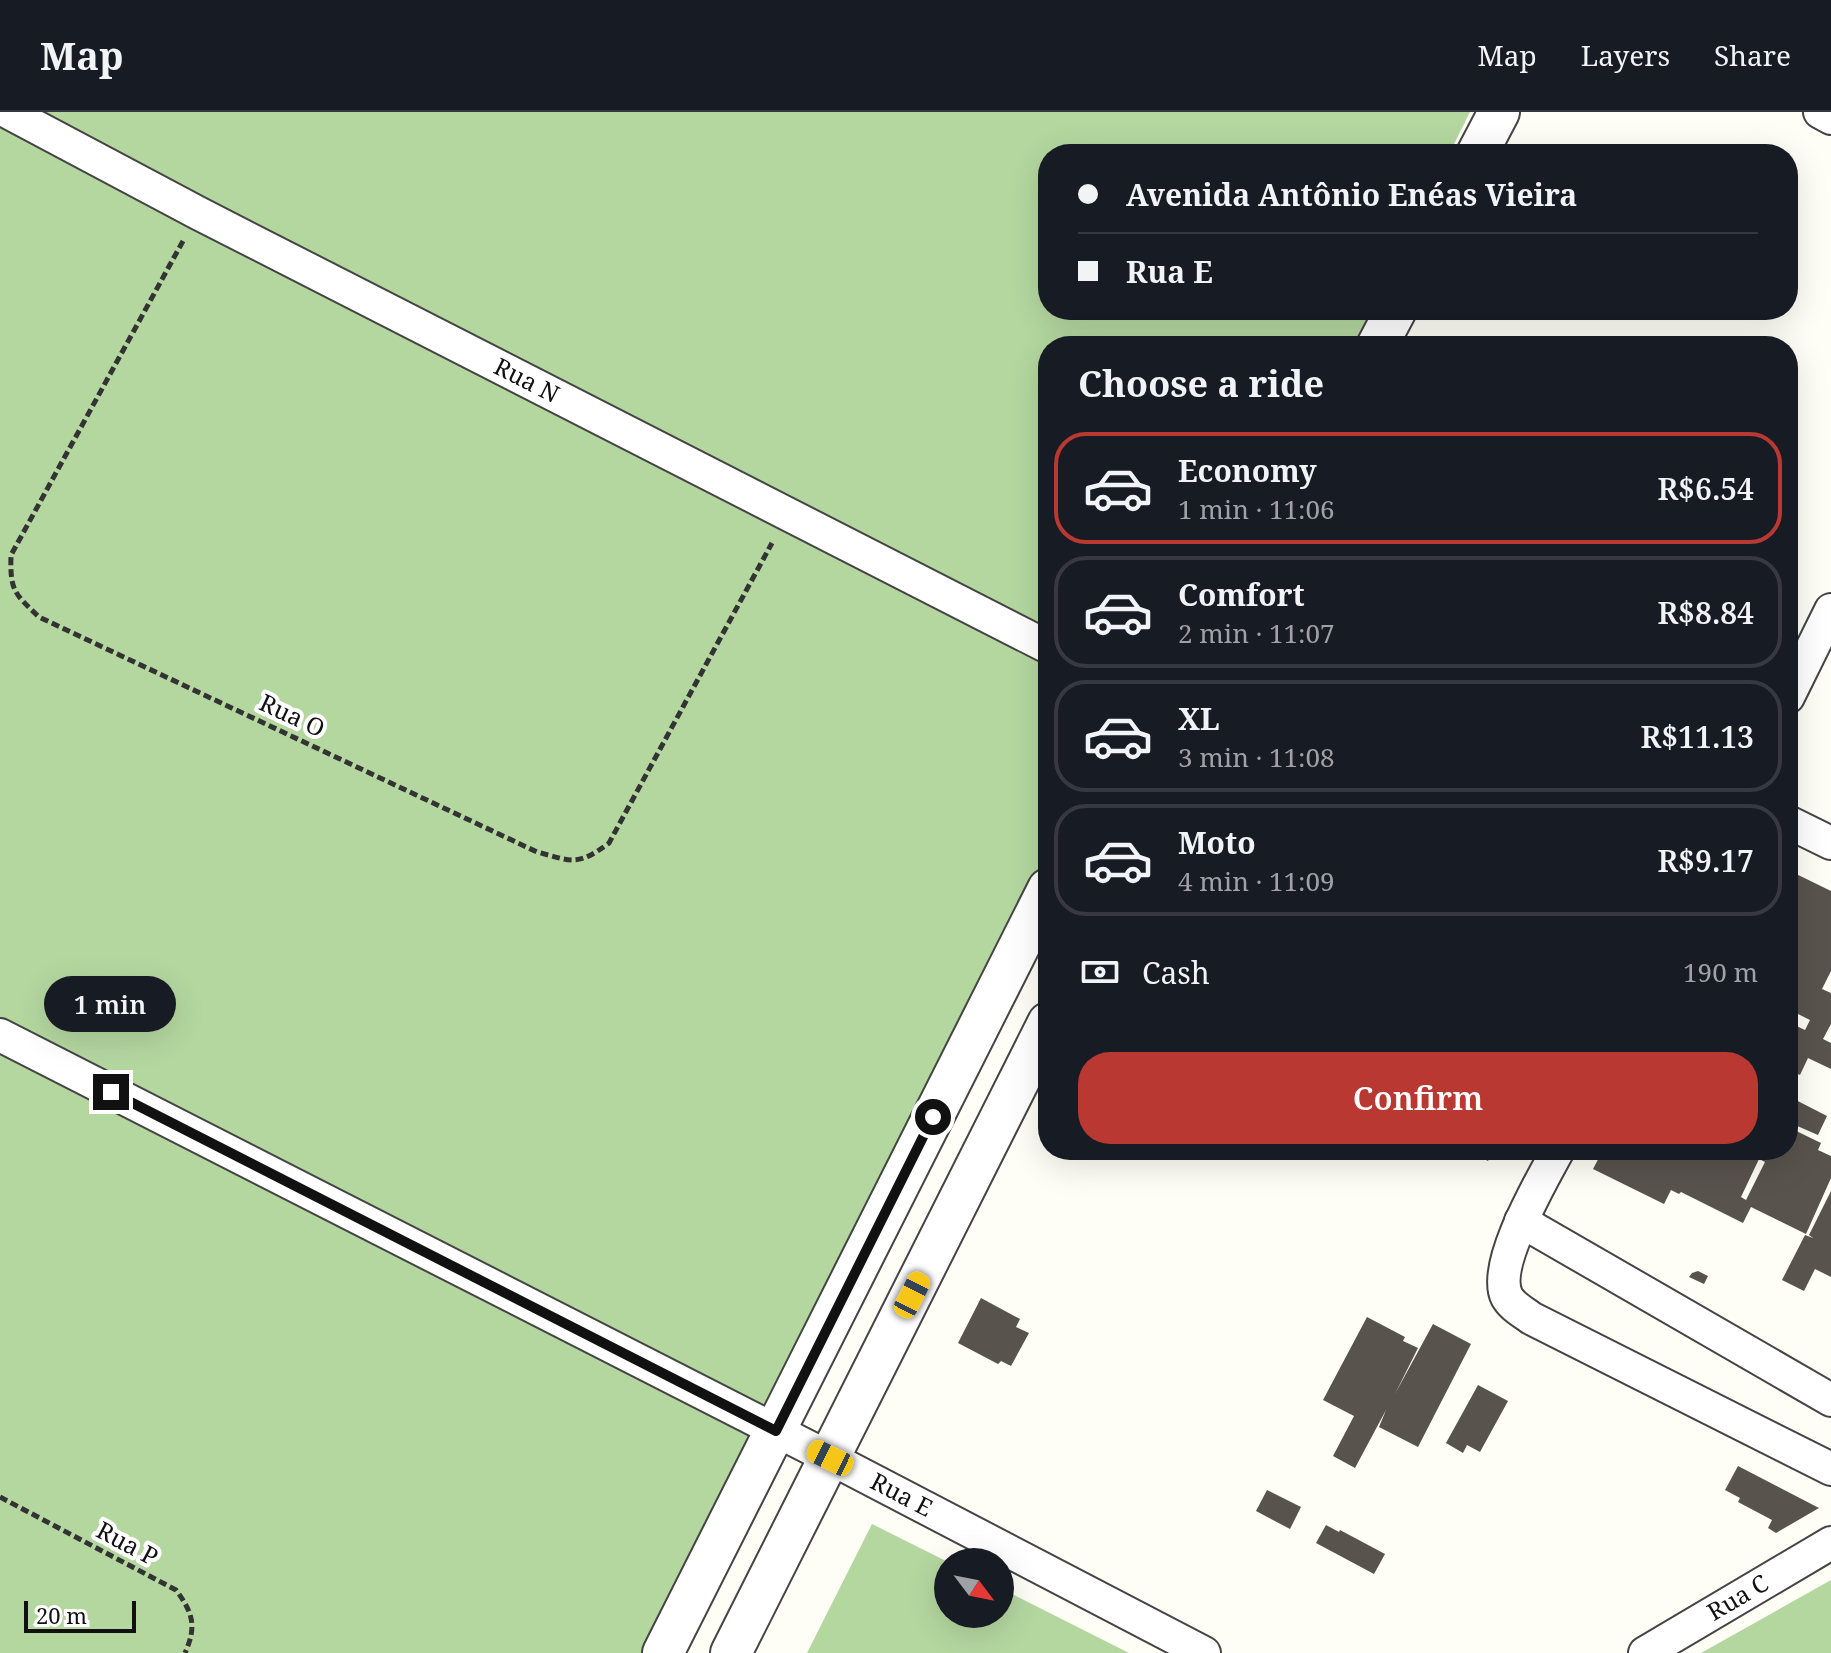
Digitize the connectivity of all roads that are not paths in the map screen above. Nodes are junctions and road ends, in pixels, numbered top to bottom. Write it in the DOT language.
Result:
graph roads {
  1 [pos="8,112"];
  2 [pos="1499,112"];
  3 [pos="1820,112"];
  4 [pos="1831,118"];
  5 [pos="1482,144"];
  6 [pos="1831,610"];
  7 [pos="1038,642"];
  8 [pos="1798,677"];
  9 [pos="1798,827"];
  10 [pos="1831,843"];
  11 [pos="1038,909"];
  12 [pos="0,1035"];
  13 [pos="1038,1043"];
  14 [pos="1553,1160"];
  15 [pos="1521,1221"];
  16 [pos="1831,1400"];
  17 [pos="776,1431"];
  18 [pos="830,1458"];
  19 [pos="1831,1469"];
  20 [pos="1831,1543"];
  21 [pos="663,1653"];
  22 [pos="731,1653"];
  23 [pos="1204,1653"];
  24 [pos="1645,1653"];
  1 -- 7 [label="street, Rua N"];
  2 -- 5 [label="street"];
  3 -- 4 [label="street"];
  6 -- 8 [label="street"];
  9 -- 10 [label="street"];
  11 -- 17 [label="street"];
  12 -- 17 [label="street, Rua E"];
  13 -- 18 [label="street"];
  14 -- 15 [label="street"];
  15 -- 16 [label="street"];
  15 -- 19 [label="street"];
  17 -- 18 [label="street, Rua E"];
  17 -- 21 [label="street"];
  18 -- 22 [label="street"];
  18 -- 23 [label="street, Rua E"];
  20 -- 24 [label="street, Rua C"];
}
